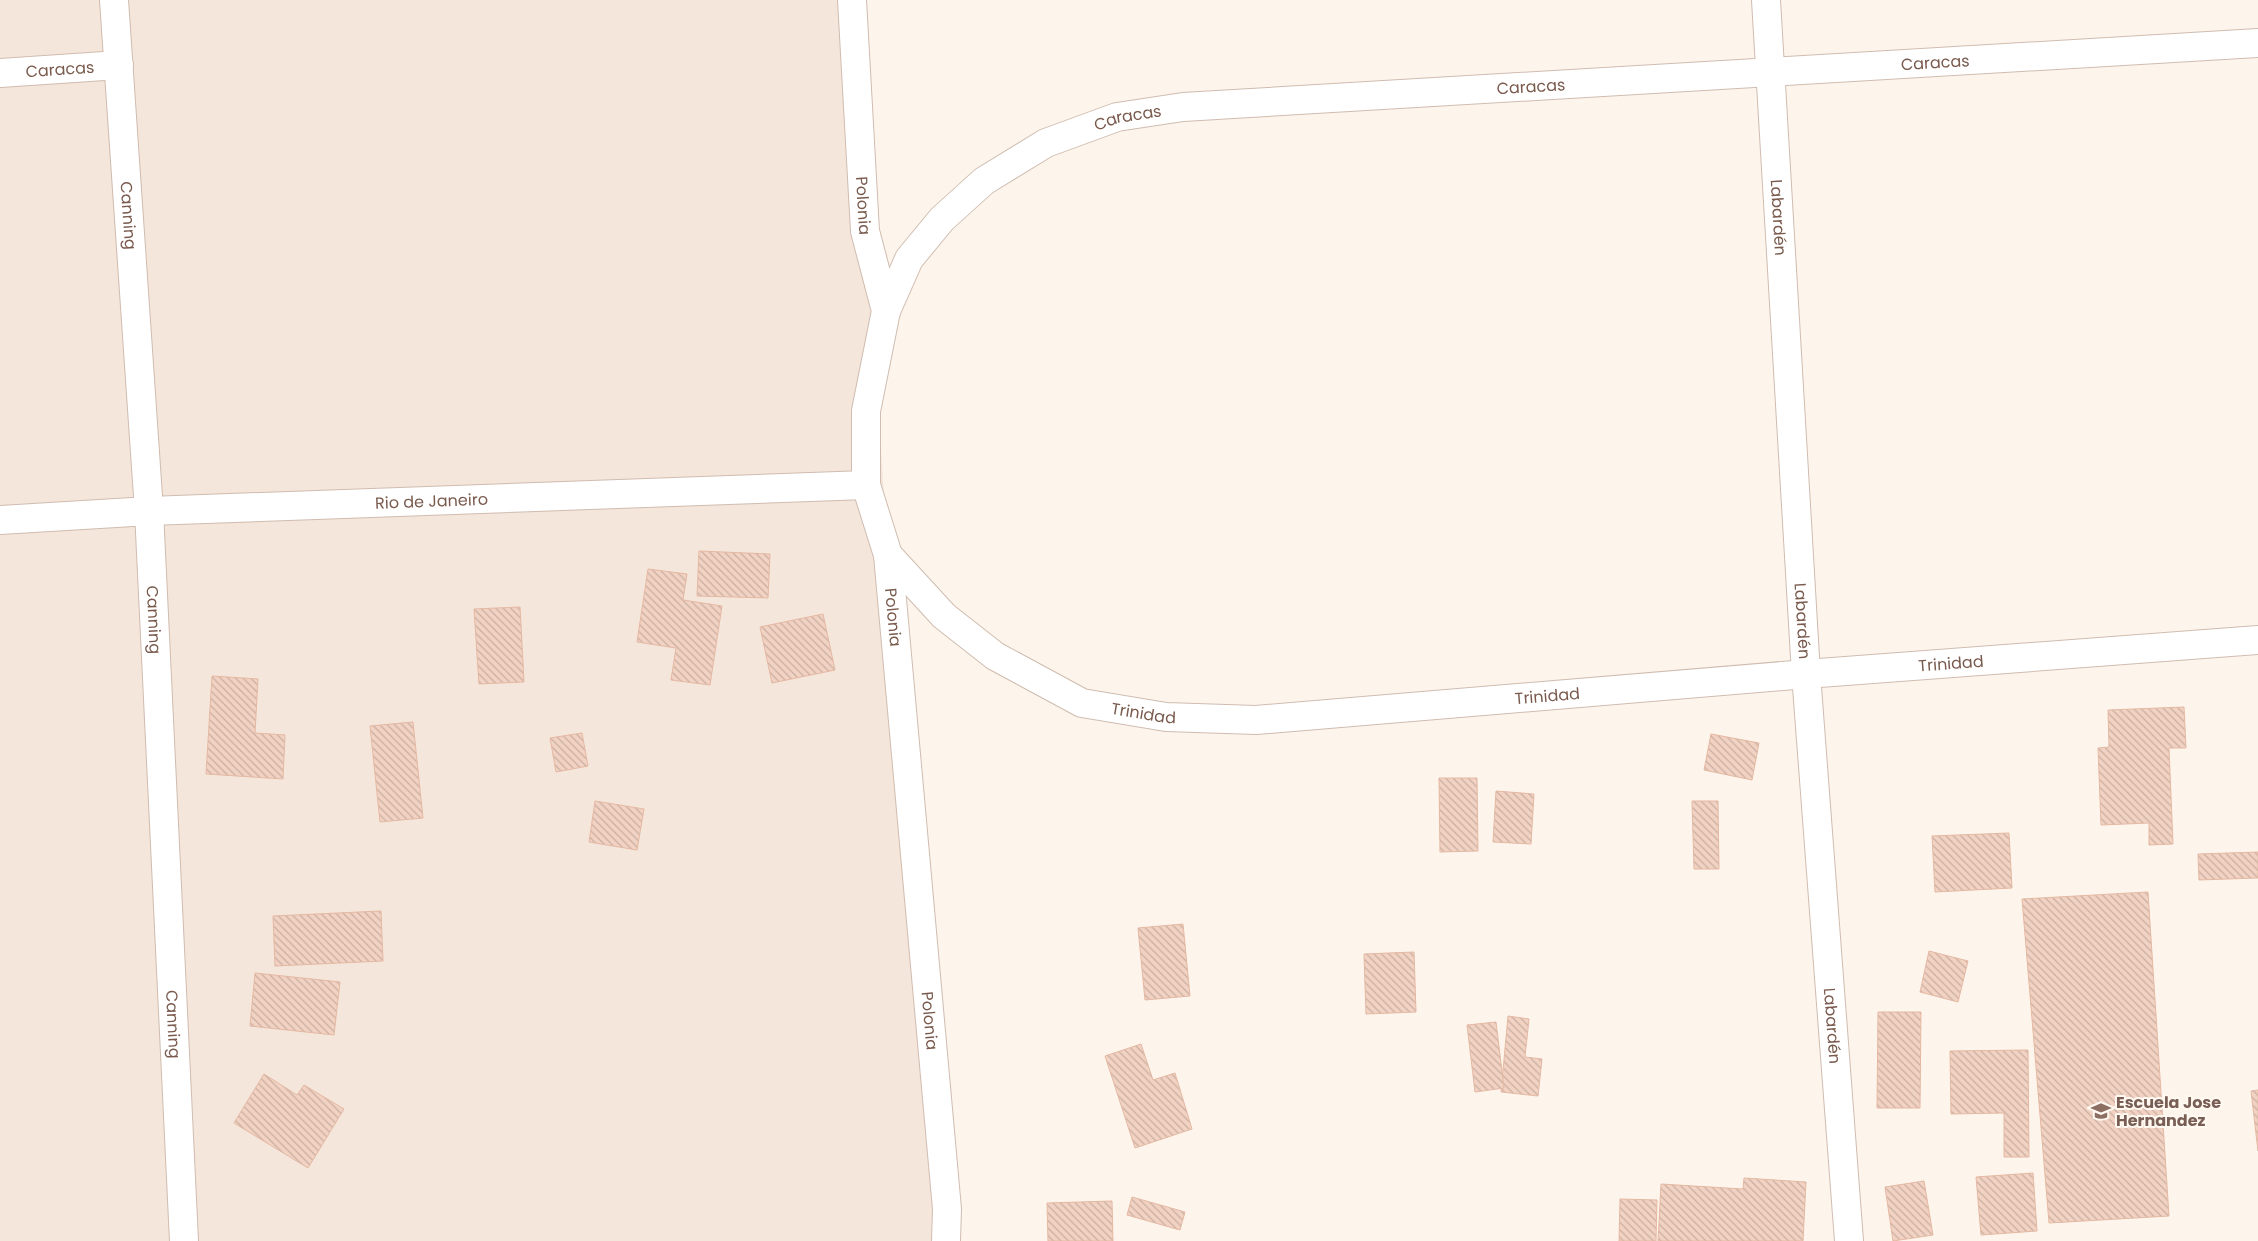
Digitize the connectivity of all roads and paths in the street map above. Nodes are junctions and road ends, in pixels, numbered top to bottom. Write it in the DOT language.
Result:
graph roads {
  1 [pos="114,0"];
  2 [pos="852,0"];
  3 [pos="1766,0"];
  4 [pos="2258,44"];
  5 [pos="119,65"];
  6 [pos="0,74"];
  7 [pos="1771,74"];
  8 [pos="886,311"];
  9 [pos="866,485"];
  10 [pos="149,511"];
  11 [pos="0,520"];
  12 [pos="888,554"];
  13 [pos="2258,640"];
  14 [pos="1806,674"];
  15 [pos="184,1241"];
  16 [pos="946,1241"];
  17 [pos="1849,1241"];
  1 -- 5 [label="street, Canning"];
  2 -- 8 [label="street, Polonia"];
  3 -- 7 [label="street, Labardén"];
  4 -- 7 [label="street, Caracas"];
  5 -- 6 [label="street, Caracas"];
  5 -- 10 [label="street, Canning"];
  7 -- 8 [label="street, Caracas"];
  7 -- 14 [label="street, Labardén"];
  8 -- 9 [label="street, Polonia"];
  9 -- 10 [label="street, Rio de Janeiro"];
  9 -- 12 [label="street, Polonia"];
  10 -- 11 [label="street, Rio de Janeiro"];
  10 -- 15 [label="street, Canning"];
  12 -- 14 [label="street, Trinidad"];
  12 -- 16 [label="street, Polonia"];
  13 -- 14 [label="street, Trinidad"];
  14 -- 17 [label="street, Labardén"];
}
